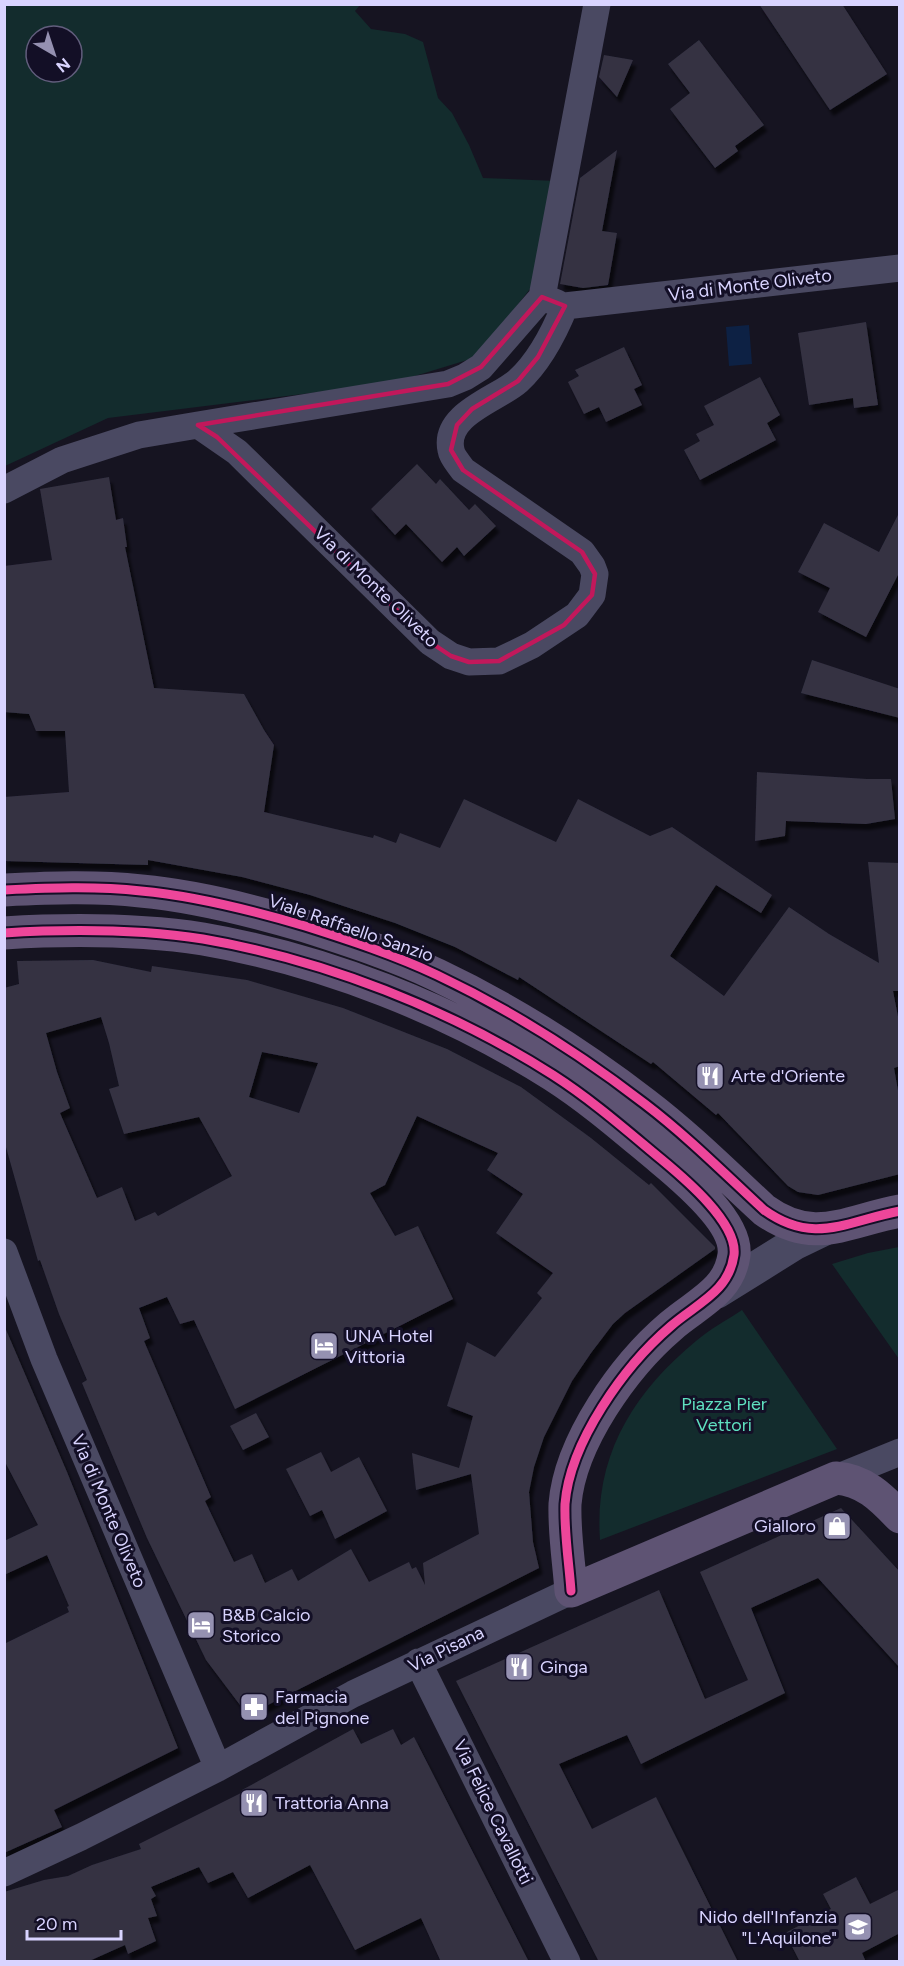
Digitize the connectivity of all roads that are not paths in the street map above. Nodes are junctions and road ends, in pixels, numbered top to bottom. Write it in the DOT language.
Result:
graph roads {
  1 [pos="597,4"];
  2 [pos="900,268"];
  3 [pos="553,301"];
  4 [pos="198,425"];
  5 [pos="4,490"];
  6 [pos="4,890"];
  7 [pos="4,933"];
  8 [pos="900,1211"];
  9 [pos="824,1230"];
  10 [pos="4,1252"];
  11 [pos="717,1292"];
  12 [pos="900,1452"];
  13 [pos="836,1478"];
  14 [pos="900,1517"];
  15 [pos="572,1591"];
  16 [pos="418,1662"];
  17 [pos="218,1768"];
  18 [pos="4,1873"];
  19 [pos="567,1962"];
  1 -- 3 [label="street, Via di Monte Oliveto"];
  2 -- 3 [label="street, Via di Monte Oliveto"];
  3 -- 4 [label="street"];
  3 -- 4 [label="street, Via di Monte Oliveto"];
  4 -- 5 [label="street"];
  6 -- 9 [label="main road, Viale Raffaello Sanzio"];
  7 -- 11 [label="main road"];
  8 -- 9 [label="main road"];
  9 -- 11 [label="street"];
  10 -- 17 [label="street, Via di Monte Oliveto"];
  11 -- 15 [label="main road"];
  12 -- 13 [label="street, Via Pisana"];
  13 -- 14 [label="main road"];
  13 -- 15 [label="main road, Via Pisana"];
  15 -- 16 [label="street, Via Pisana"];
  16 -- 17 [label="street, Via Pisana"];
  16 -- 19 [label="street, Via Felice Cavallotti"];
  17 -- 18 [label="street, Via Pisana"];
}
